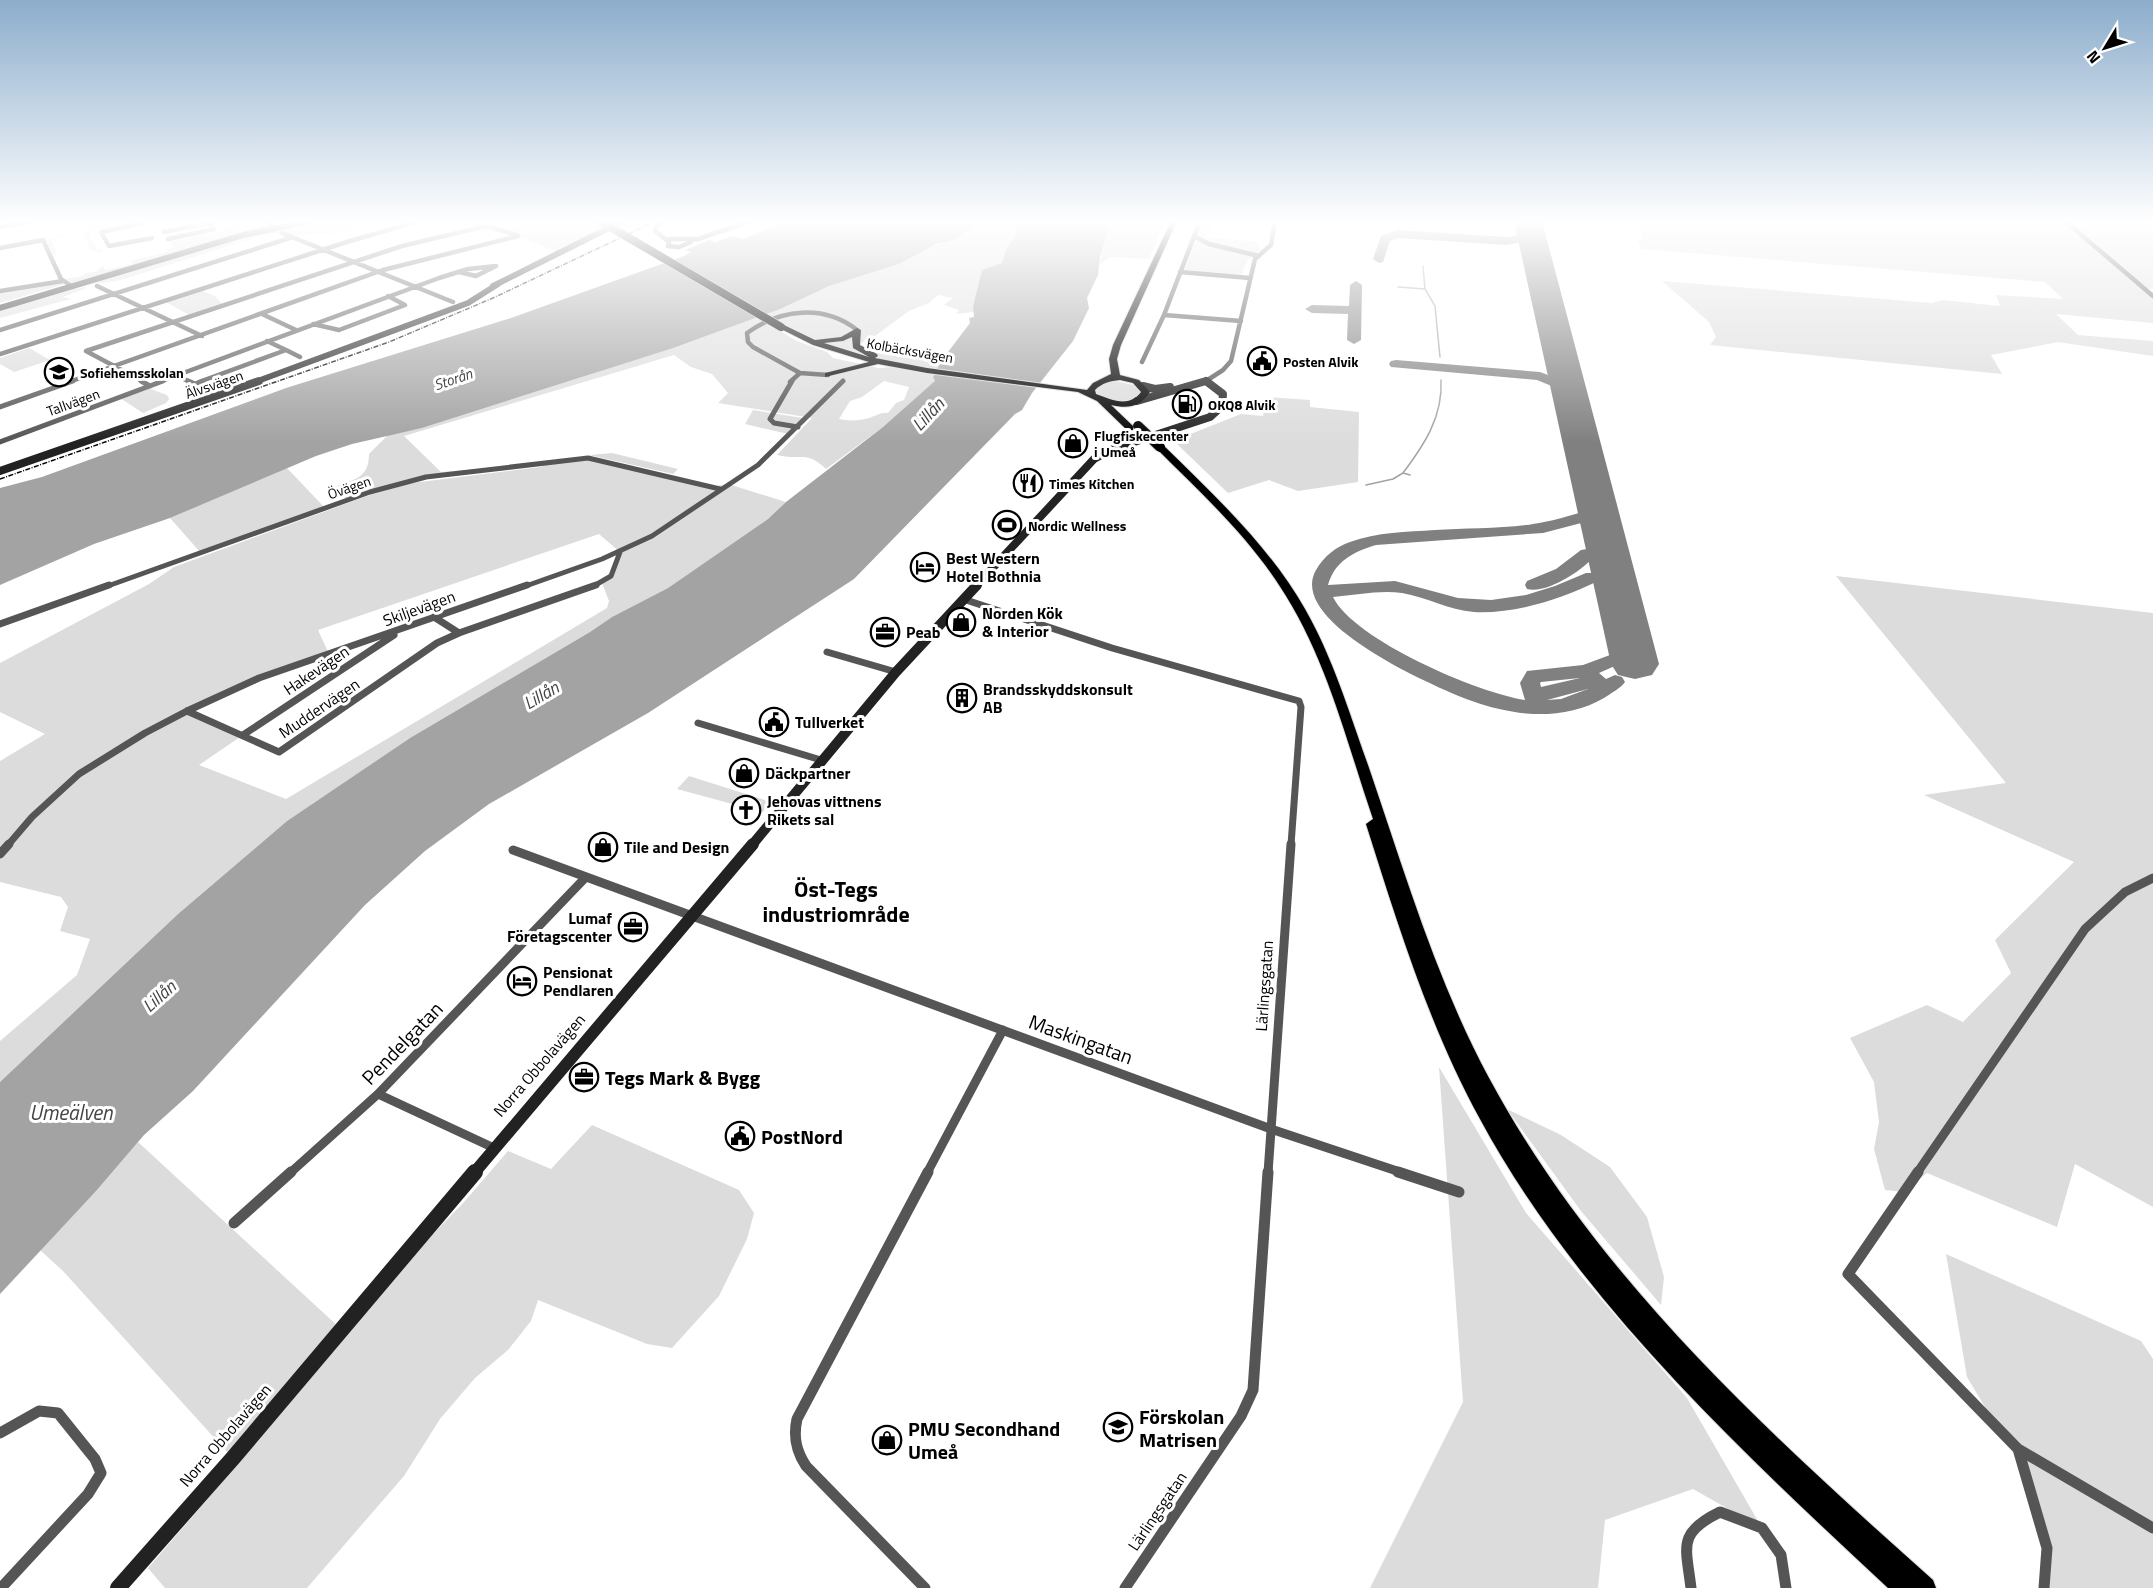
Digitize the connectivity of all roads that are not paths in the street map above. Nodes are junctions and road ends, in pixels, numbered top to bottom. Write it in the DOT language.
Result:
graph roads {
  1 [pos="45,295"];
  2 [pos="110,295"];
  3 [pos="115,295"];
  4 [pos="184,295"];
  5 [pos="252,295"];
  6 [pos="314,295"];
  7 [pos="439,295"];
  8 [pos="476,295"];
  9 [pos="728,295"];
  10 [pos="729,295"];
  11 [pos="1141,295"];
  12 [pos="1171,295"];
  13 [pos="1246,295"];
  14 [pos="388,296"];
  15 [pos="468,299"];
  16 [pos="454,300"];
  17 [pos="461,305"];
  18 [pos="0,308"];
  19 [pos="141,309"];
  20 [pos="262,314"];
  21 [pos="434,314"];
  22 [pos="1164,315"];
  23 [pos="1241,321"];
  24 [pos="171,322"];
  25 [pos="313,324"];
  26 [pos="783,327"];
  27 [pos="857,329"];
  28 [pos="0,330"];
  29 [pos="297,330"];
  30 [pos="202,336"];
  31 [pos="1121,339"];
  32 [pos="267,341"];
  33 [pos="817,341"];
  34 [pos="286,350"];
  35 [pos="841,353"];
  36 [pos="0,354"];
  37 [pos="300,357"];
  38 [pos="1143,362"];
  39 [pos="882,363"];
  40 [pos="911,366"];
  41 [pos="114,368"];
  42 [pos="800,373"];
  43 [pos="828,375"];
  44 [pos="176,376"];
  45 [pos="1105,380"];
  46 [pos="843,381"];
  47 [pos="1206,381"];
  48 [pos="1139,384"];
  49 [pos="150,386"];
  50 [pos="1054,386"];
  51 [pos="1096,398"];
  52 [pos="1137,401"];
  53 [pos="1126,404"];
  54 [pos="0,407"];
  55 [pos="798,427"];
  56 [pos="1134,427"];
  57 [pos="0,442"];
  58 [pos="1156,448"];
  59 [pos="0,471"];
  60 [pos="720,489"];
  61 [pos="620,552"];
  62 [pos="963,599"];
  63 [pos="434,617"];
  64 [pos="0,624"];
  65 [pos="404,628"];
  66 [pos="459,633"];
  67 [pos="827,652"];
  68 [pos="896,672"];
  69 [pos="187,711"];
  70 [pos="698,723"];
  71 [pos="243,735"];
  72 [pos="821,760"];
  73 [pos="513,850"];
  74 [pos="0,855"];
  75 [pos="585,878"];
  76 [pos="2153,878"];
  77 [pos="693,916"];
  78 [pos="1003,1030"];
  79 [pos="378,1095"];
  80 [pos="1271,1129"];
  81 [pos="494,1148"];
  82 [pos="1459,1192"];
  83 [pos="234,1223"];
  84 [pos="0,1433"];
  85 [pos="2018,1449"];
  86 [pos="2153,1528"];
  87 [pos="1,1588"];
  88 [pos="118,1588"];
  89 [pos="925,1588"];
  90 [pos="1125,1588"];
  91 [pos="1691,1588"];
  92 [pos="1786,1588"];
  93 [pos="1905,1588"];
  94 [pos="1925,1588"];
  95 [pos="2044,1588"];
  1 -- 18 [label="street"];
  2 -- 28 [label="street"];
  3 -- 19 [label="street"];
  4 -- 19 [label="street"];
  5 -- 24 [label="street"];
  6 -- 20 [label="street"];
  7 -- 16 [label="street"];
  8 -- 15 [label="street"];
  9 -- 26 [label="highway, Kolbäcksvägen, bridge"];
  10 -- 26 [label="highway, Kolbäcksvägen, bridge"];
  11 -- 31 [label="highway"];
  12 -- 22 [label="street"];
  13 -- 23 [label="street"];
  14 -- 25 [label="street, Tallvägen"];
  14 -- 25 [label="street"];
  15 -- 16 [label="street, Älvsvägen"];
  15 -- 17 [label="street, Älvsvägen"];
  16 -- 17 [label="street"];
  16 -- 21 [label="street, Älvsvägen"];
  17 -- 21 [label="street, Älvsvägen"];
  19 -- 24 [label="street"];
  19 -- 36 [label="street"];
  20 -- 29 [label="street"];
  20 -- 30 [label="street"];
  21 -- 59 [label="street, Älvsvägen"];
  22 -- 23 [label="street"];
  22 -- 38 [label="street"];
  23 -- 47 [label="street"];
  24 -- 30 [label="street"];
  24 -- 41 [label="street"];
  25 -- 29 [label="street, Tallvägen"];
  26 -- 33 [label="highway, Kolbäcksvägen"];
  26 -- 35 [label="highway, Kolbäcksvägen"];
  27 -- 33 [label="highway"];
  27 -- 40 [label="highway"];
  27 -- 42 [label="street"];
  29 -- 32 [label="street, Tallvägen"];
  30 -- 41 [label="street"];
  31 -- 45 [label="highway"];
  31 -- 48 [label="highway"];
  32 -- 34 [label="street"];
  32 -- 44 [label="street, Tallvägen"];
  33 -- 40 [label="highway, Kolbäcksvägen"];
  34 -- 37 [label="street"];
  34 -- 44 [label="street"];
  35 -- 39 [label="highway, Kolbäcksvägen"];
  35 -- 43 [label="highway"];
  39 -- 40 [label="highway, Kolbäcksvägen"];
  39 -- 43 [label="highway"];
  40 -- 50 [label="highway, Kolbäcksvägen"];
  41 -- 49 [label="street"];
  41 -- 54 [label="street"];
  42 -- 43 [label="street"];
  42 -- 55 [label="street"];
  44 -- 49 [label="street, Tallvägen"];
  45 -- 48 [label="highway, Kolbäcksvägen"];
  45 -- 50 [label="highway, Kolbäcksvägen"];
  45 -- 51 [label="highway"];
  46 -- 55 [label="street, Skiljevägen"];
  47 -- 48 [label="street"];
  47 -- 52 [label="street"];
  47 -- 62 [label="street, Norra Obbolavägen"];
  48 -- 52 [label="highway"];
  49 -- 57 [label="street, Tallvägen"];
  50 -- 51 [label="highway, Kolbäcksvägen"];
  51 -- 53 [label="highway, Kolbäcksvägen"];
  51 -- 56 [label="highway"];
  52 -- 53 [label="highway"];
  53 -- 56 [label="highway"];
  55 -- 60 [label="street, Skiljevägen"];
  56 -- 58 [label="highway"];
  58 -- 93 [label="highway"];
  58 -- 94 [label="highway"];
  60 -- 61 [label="street, Skiljevägen"];
  60 -- 64 [label="street, Övägen"];
  61 -- 63 [label="street, Skiljevägen"];
  61 -- 66 [label="street, Muddervägen"];
  62 -- 68 [label="street, Norra Obbolavägen"];
  62 -- 80 [label="street, Lärlingsgatan"];
  63 -- 65 [label="street, Skiljevägen"];
  63 -- 66 [label="street"];
  65 -- 69 [label="street, Skiljevägen"];
  65 -- 71 [label="street, Hakevägen"];
  66 -- 71 [label="street, Muddervägen"];
  67 -- 68 [label="street"];
  68 -- 72 [label="street, Norra Obbolavägen"];
  69 -- 71 [label="street, Muddervägen"];
  69 -- 74 [label="street, Skiljevägen"];
  70 -- 72 [label="street"];
  72 -- 77 [label="street, Norra Obbolavägen"];
  73 -- 75 [label="street, Maskingatan"];
  75 -- 77 [label="street, Maskingatan"];
  75 -- 79 [label="street, Pendelgatan"];
  76 -- 85 [label="street"];
  77 -- 78 [label="street, Maskingatan"];
  77 -- 81 [label="street, Norra Obbolavägen"];
  78 -- 80 [label="street, Maskingatan"];
  78 -- 89 [label="street"];
  79 -- 81 [label="street"];
  79 -- 83 [label="street, Pendelgatan"];
  80 -- 82 [label="street, Maskingatan"];
  80 -- 90 [label="street, Lärlingsgatan"];
  81 -- 88 [label="street, Norra Obbolavägen"];
  84 -- 87 [label="street"];
  85 -- 86 [label="street"];
  85 -- 95 [label="street"];
  91 -- 92 [label="street"];
}
